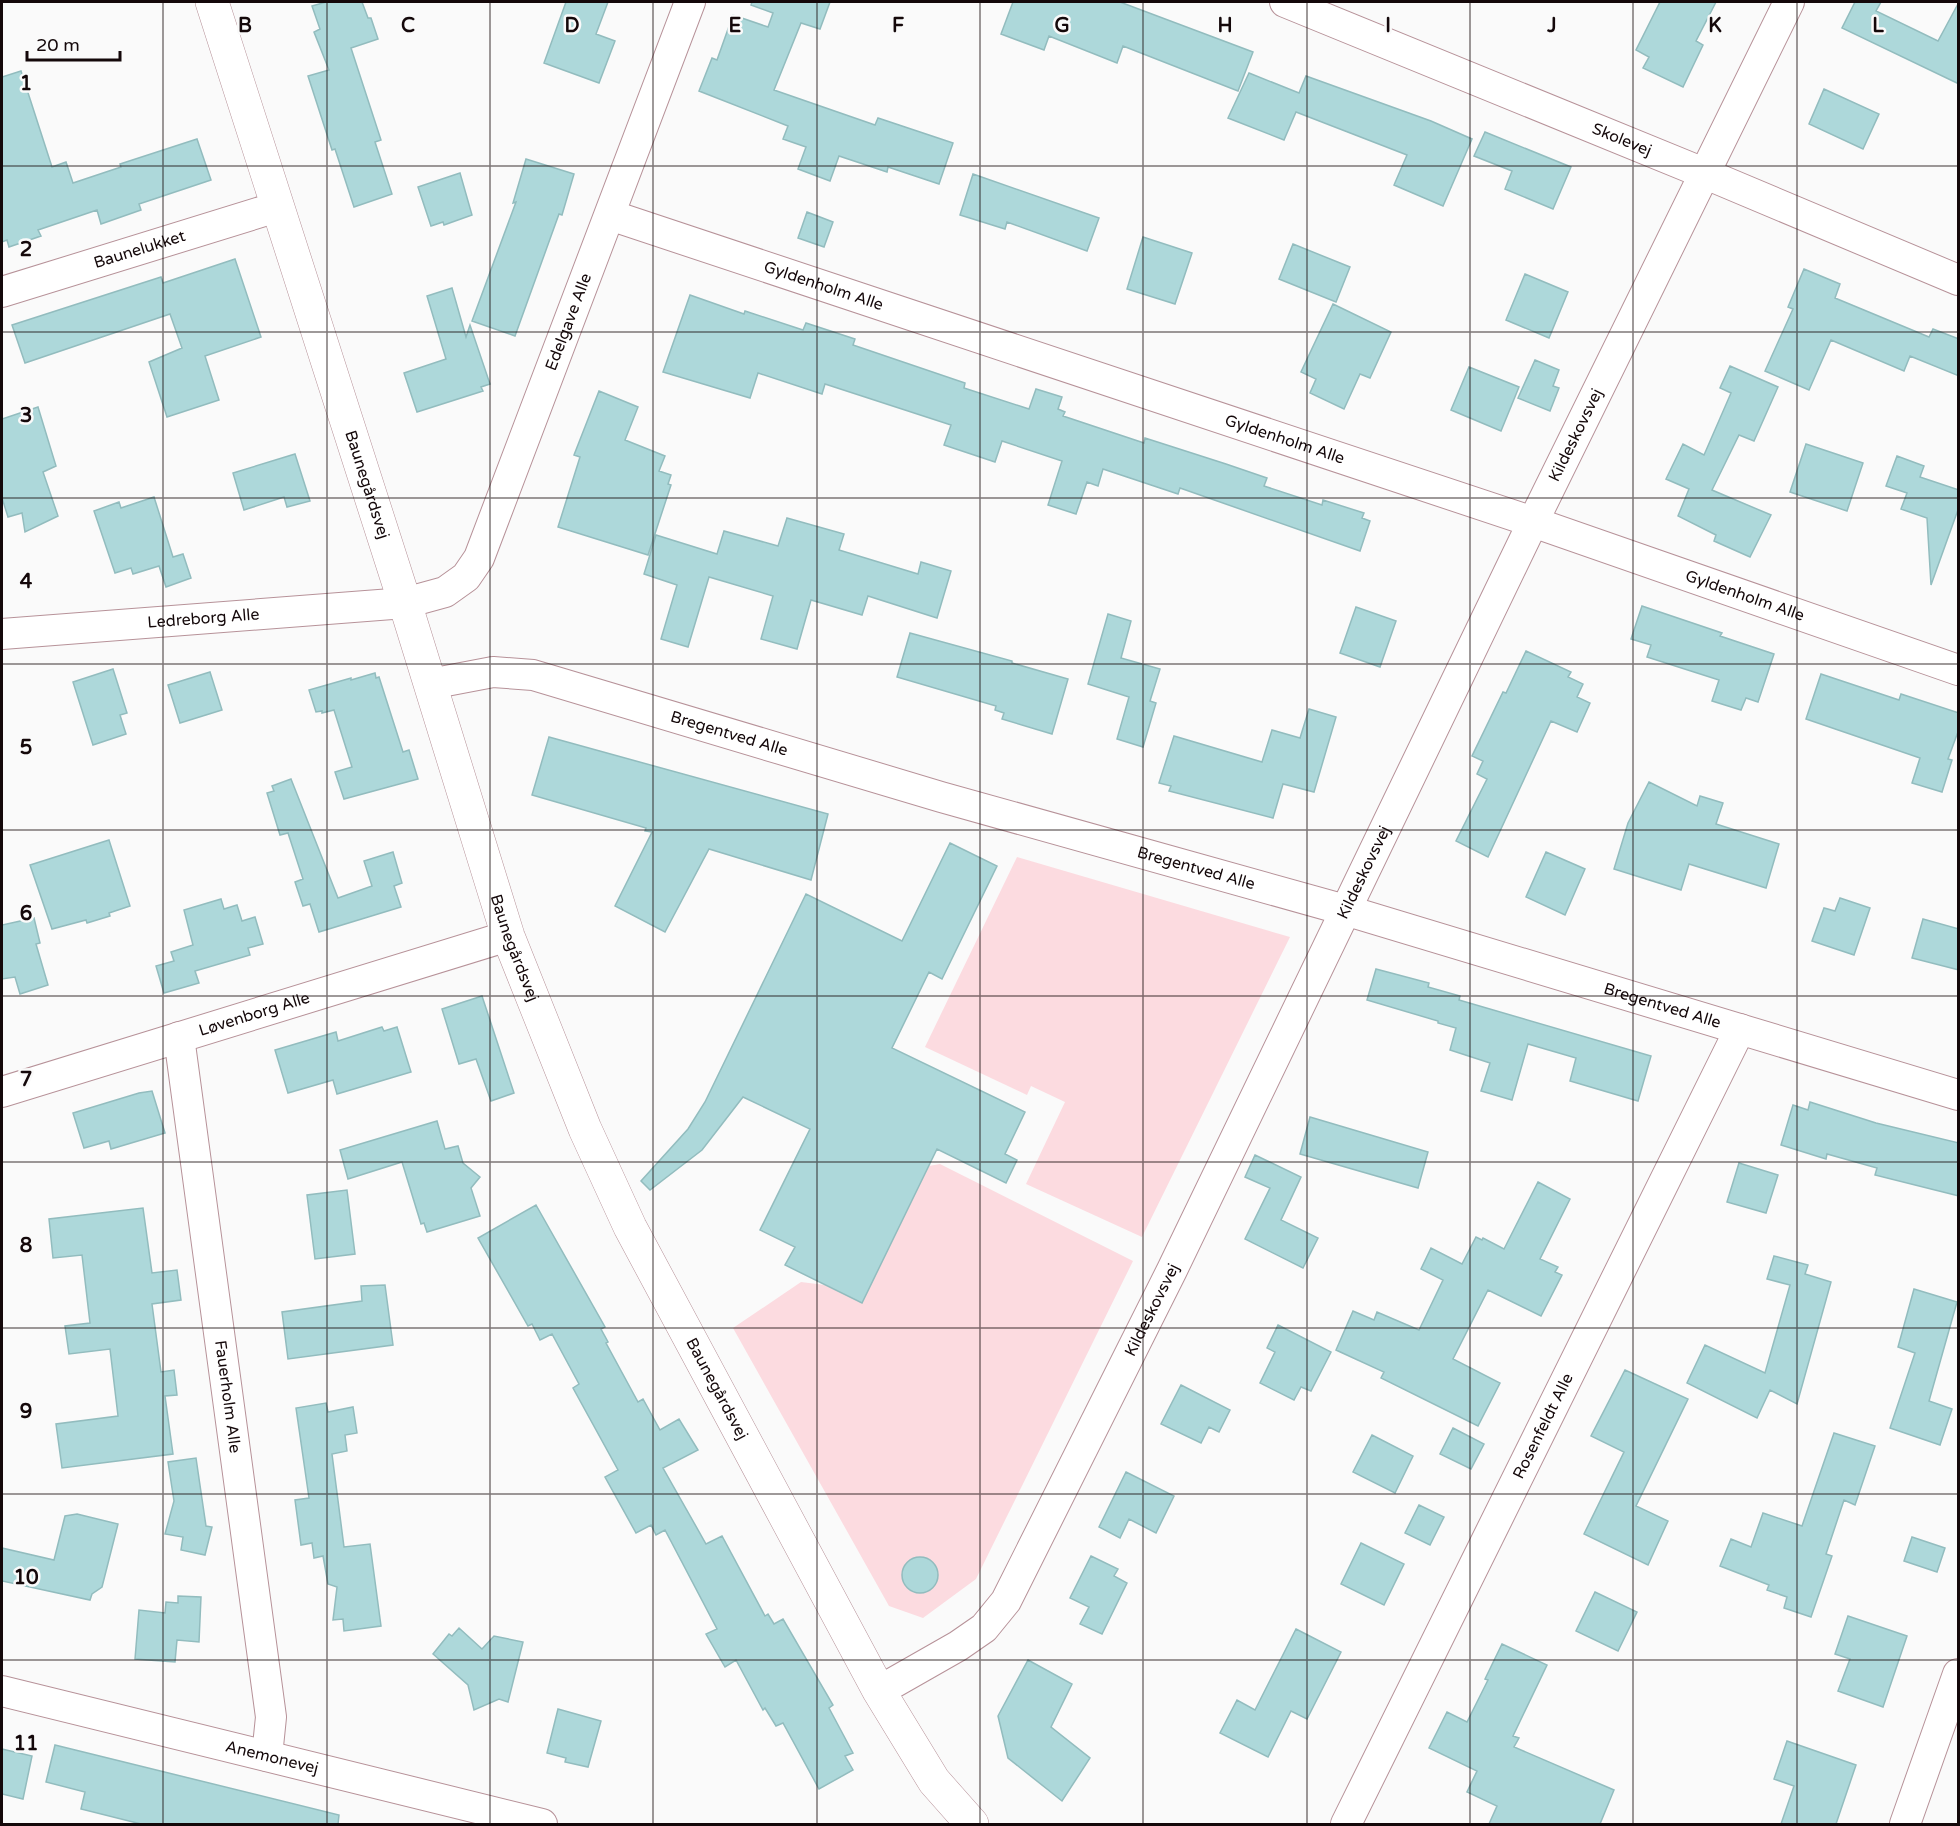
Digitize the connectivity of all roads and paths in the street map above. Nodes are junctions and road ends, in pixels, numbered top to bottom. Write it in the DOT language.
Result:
graph roads {
  1 [pos="212,2"];
  2 [pos="690,2"];
  3 [pos="1285,2"];
  4 [pos="1789,2"];
  5 [pos="1706,174"];
  6 [pos="277,207"];
  7 [pos="609,215"];
  8 [pos="1959,280"];
  9 [pos="2,292"];
  10 [pos="1533,522"];
  11 [pos="405,603"];
  12 [pos="2,634"];
  13 [pos="1959,670"];
  14 [pos="430,684"];
  15 [pos="1345,910"];
  16 [pos="508,936"];
  17 [pos="1740,1029"];
  18 [pos="179,1037"];
  19 [pos="2,1092"];
  20 [pos="1959,1095"];
  21 [pos="1959,1674"];
  22 [pos="2,1691"];
  23 [pos="879,1691"];
  24 [pos="267,1756"];
  25 [pos="542,1824"];
  26 [pos="972,1824"];
  27 [pos="1346,1824"];
  28 [pos="1905,1824"];
  1 -- 6 [label="street, Baunegårdsvej"];
  2 -- 7 [label="street, Edelgave Alle"];
  3 -- 5 [label="street, Skolevej"];
  4 -- 5 [label="street, Kildeskovsvej"];
  5 -- 8 [label="street, Skolevej"];
  5 -- 10 [label="street, Kildeskovsvej"];
  6 -- 9 [label="street, Baunelukket"];
  6 -- 11 [label="street, Baunegårdsvej"];
  7 -- 10 [label="street, Gyldenholm Alle"];
  7 -- 11 [label="street, Edelgave Alle"];
  10 -- 13 [label="street, Gyldenholm Alle"];
  10 -- 15 [label="street, Kildeskovsvej"];
  11 -- 12 [label="street, Ledreborg Alle"];
  11 -- 14 [label="street, Baunegårdsvej"];
  14 -- 15 [label="street, Bregentved Alle"];
  14 -- 16 [label="street, Baunegårdsvej"];
  15 -- 17 [label="street, Bregentved Alle"];
  15 -- 23 [label="street, Kildeskovsvej"];
  16 -- 18 [label="street, Løvenborg Alle"];
  16 -- 23 [label="street, Baunegårdsvej"];
  17 -- 20 [label="street, Bregentved Alle"];
  17 -- 27 [label="street, Rosenfeldt Alle"];
  18 -- 19 [label="street, Løvenborg Alle"];
  18 -- 24 [label="street, Fauerholm Alle"];
  21 -- 28 [label="street"];
  22 -- 24 [label="street, Anemonevej"];
  23 -- 26 [label="street, Baunegårdsvej"];
  24 -- 25 [label="street, Anemonevej"];
}
